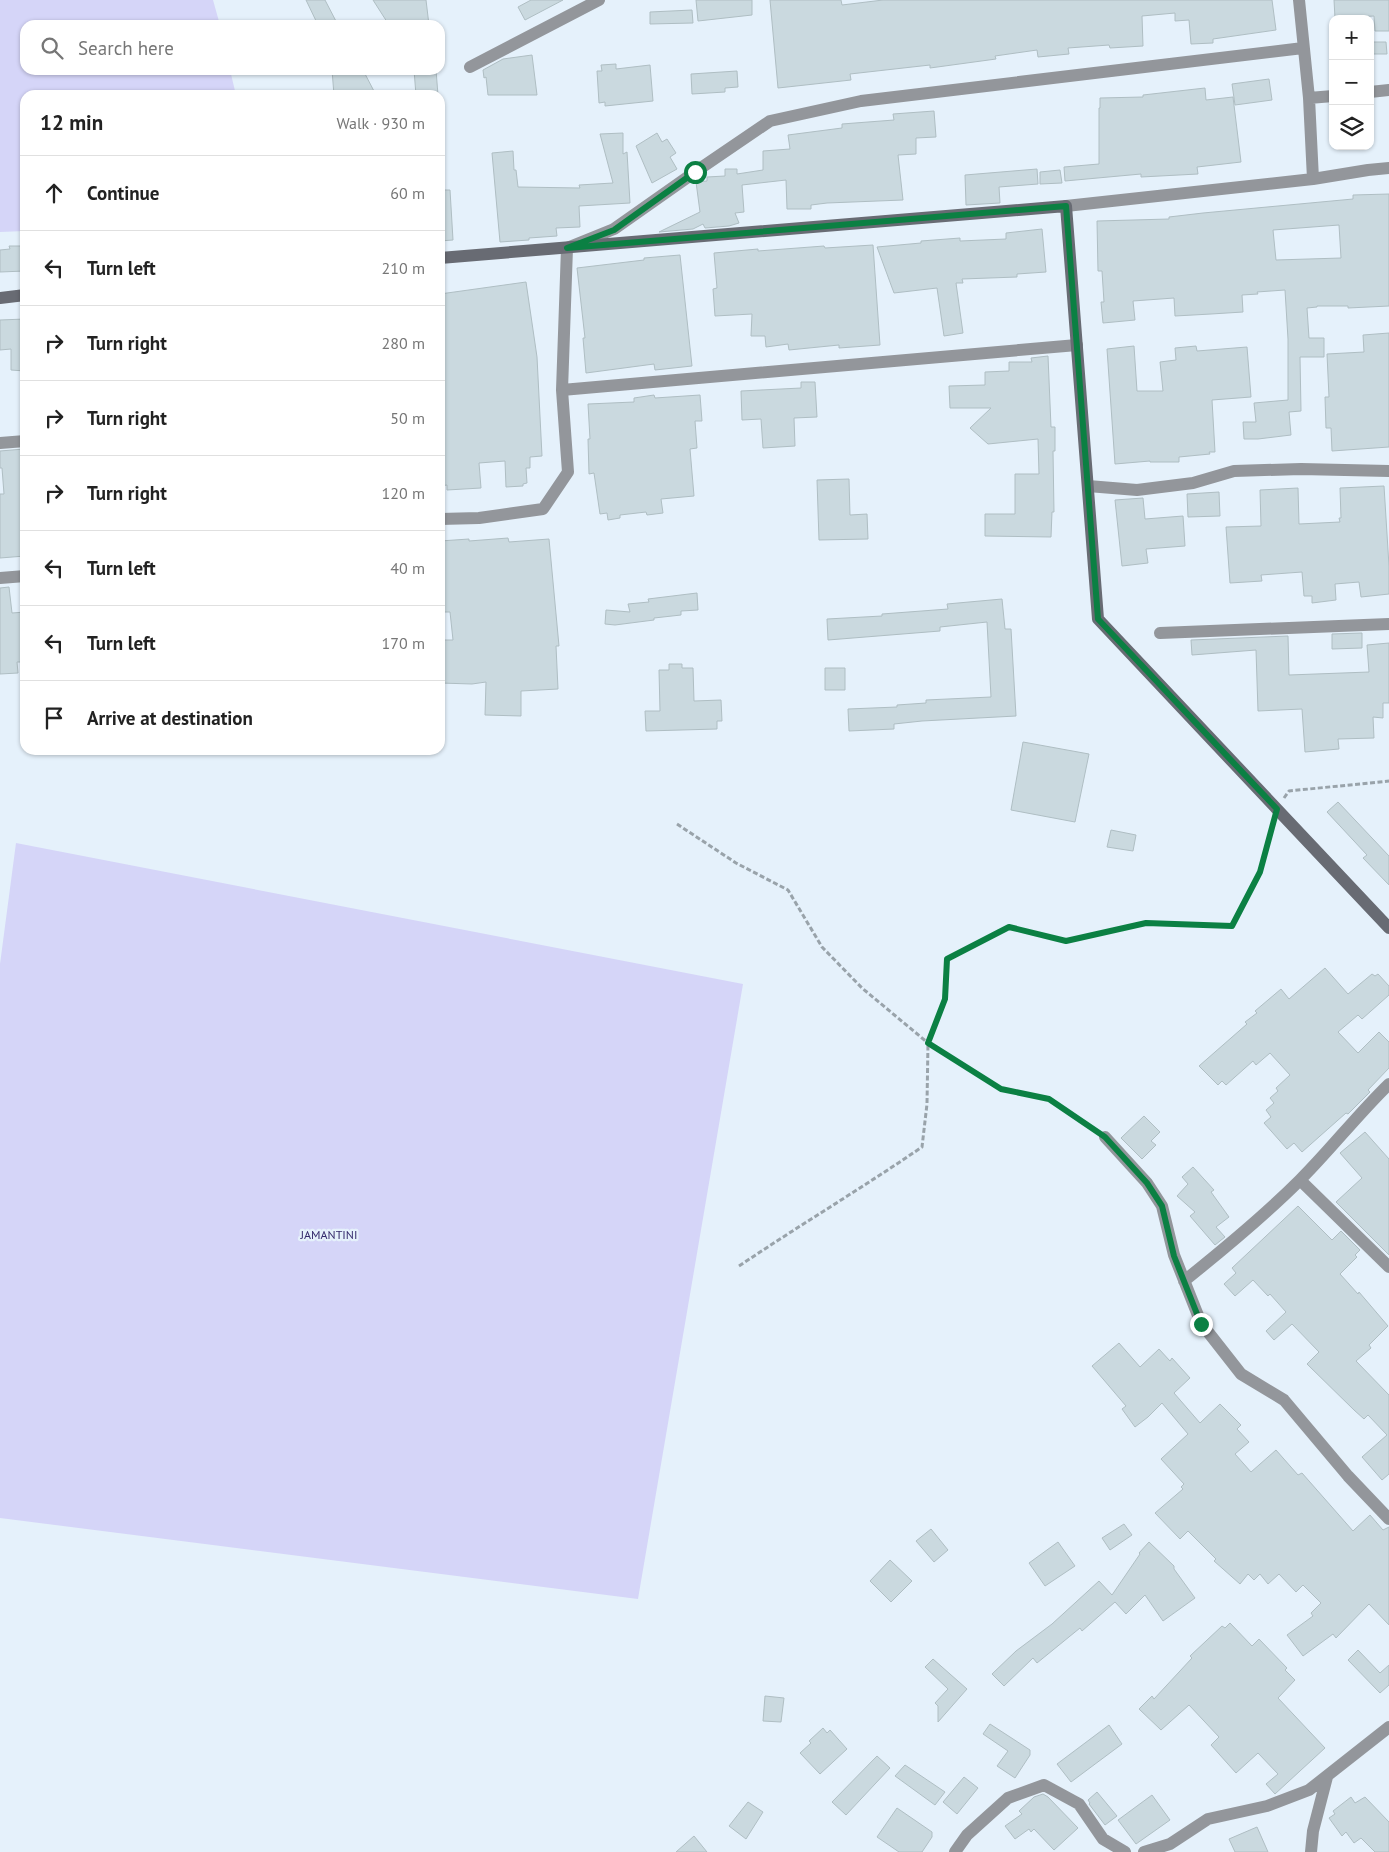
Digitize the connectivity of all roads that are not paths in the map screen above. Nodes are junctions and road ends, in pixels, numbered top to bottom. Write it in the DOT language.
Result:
graph roads {
  1 [pos="599,0"];
  2 [pos="1299,0"];
  3 [pos="1303,48"];
  4 [pos="470,67"];
  5 [pos="1389,90"];
  6 [pos="1374,92"];
  7 [pos="1329,96"];
  8 [pos="1309,98"];
  9 [pos="1389,168"];
  10 [pos="1313,179"];
  11 [pos="1066,206"];
  12 [pos="567,248"];
  13 [pos="445,258"];
  14 [pos="20,296"];
  15 [pos="0,298"];
  16 [pos="1078,345"];
  17 [pos="562,390"];
  18 [pos="20,441"];
  19 [pos="0,443"];
  20 [pos="1389,472"];
  21 [pos="1088,486"];
  22 [pos="445,519"];
  23 [pos="20,576"];
  24 [pos="0,578"];
  25 [pos="1389,624"];
  26 [pos="1160,633"];
  27 [pos="1389,928"];
  28 [pos="1389,1084"];
  29 [pos="1105,1137"];
  30 [pos="1300,1180"];
  31 [pos="1389,1267"];
  32 [pos="1184,1281"];
  33 [pos="1389,1519"];
  34 [pos="1389,1727"];
  35 [pos="1328,1776"];
  36 [pos="955,1852"];
  37 [pos="1125,1852"];
  38 [pos="1144,1852"];
  39 [pos="1311,1852"];
  1 -- 4 [label="street"];
  2 -- 3 [label="street"];
  3 -- 8 [label="street"];
  3 -- 12 [label="street"];
  5 -- 6 [label="street"];
  7 -- 8 [label="street"];
  8 -- 10 [label="street"];
  9 -- 10 [label="street"];
  10 -- 11 [label="street"];
  11 -- 12 [label="street"];
  11 -- 16 [label="street"];
  12 -- 13 [label="street"];
  12 -- 17 [label="street"];
  14 -- 15 [label="street"];
  16 -- 17 [label="street"];
  16 -- 21 [label="street"];
  17 -- 22 [label="street"];
  18 -- 19 [label="street"];
  20 -- 21 [label="street"];
  21 -- 27 [label="street"];
  23 -- 24 [label="street"];
  25 -- 26 [label="street"];
  28 -- 30 [label="street"];
  29 -- 32 [label="street"];
  30 -- 31 [label="street"];
  30 -- 32 [label="street"];
  32 -- 33 [label="street"];
  34 -- 35 [label="street"];
  35 -- 38 [label="street"];
  35 -- 39 [label="street"];
  36 -- 37 [label="street"];
}
